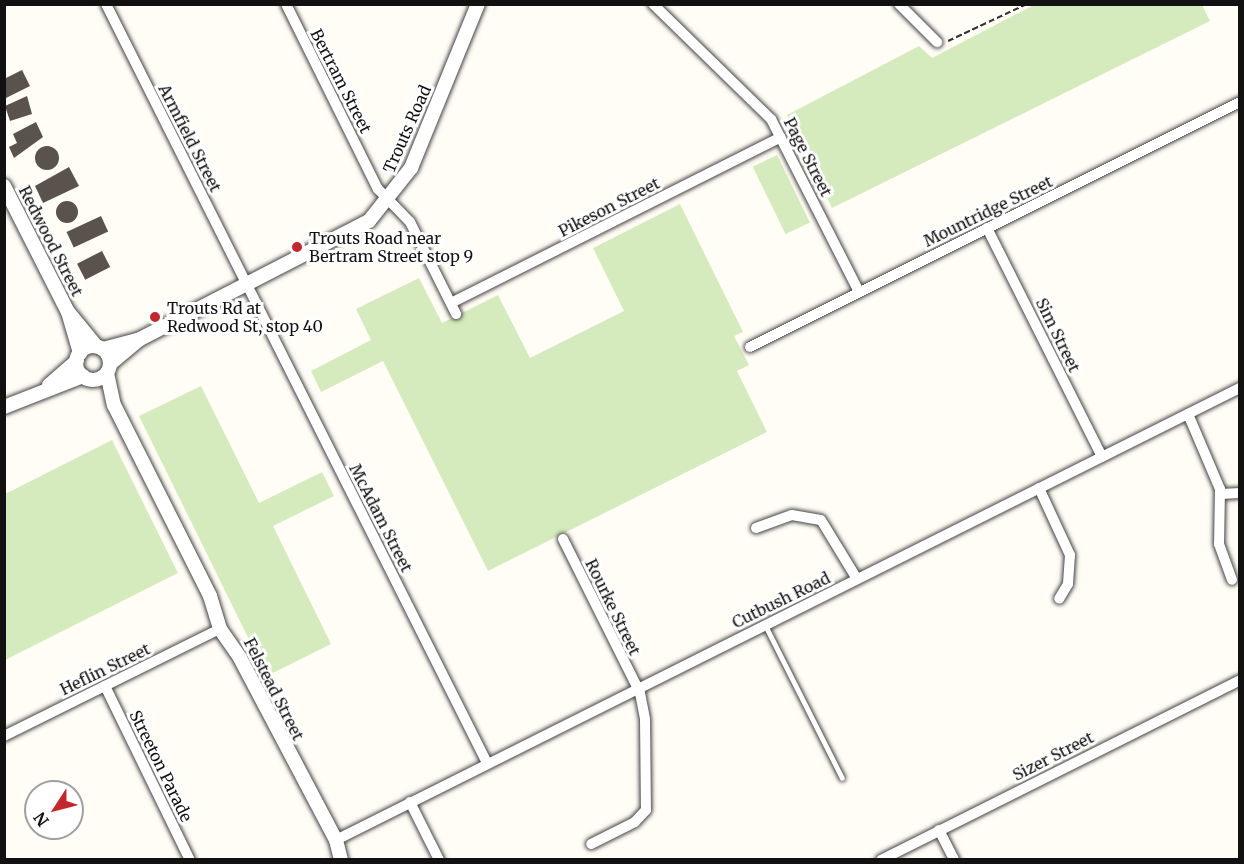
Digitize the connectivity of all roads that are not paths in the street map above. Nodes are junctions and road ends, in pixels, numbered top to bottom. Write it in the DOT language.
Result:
graph roads {
  1 [pos="106,4"];
  2 [pos="286,4"];
  3 [pos="478,4"];
  4 [pos="653,4"];
  5 [pos="899,4"];
  6 [pos="937,42"];
  7 [pos="1239,102"];
  8 [pos="781,137"];
  9 [pos="4,186"];
  10 [pos="389,200"];
  11 [pos="987,228"];
  12 [pos="247,285"];
  13 [pos="859,292"];
  14 [pos="451,303"];
  15 [pos="68,312"];
  16 [pos="456,314"];
  17 [pos="140,339"];
  18 [pos="750,346"];
  19 [pos="99,348"];
  20 [pos="78,357"];
  21 [pos="109,369"];
  22 [pos="87,378"];
  23 [pos="49,385"];
  24 [pos="1239,388"];
  25 [pos="114,405"];
  26 [pos="4,407"];
  27 [pos="1188,414"];
  28 [pos="1102,457"];
  29 [pos="1039,488"];
  30 [pos="1239,493"];
  31 [pos="1221,495"];
  32 [pos="756,528"];
  33 [pos="563,539"];
  34 [pos="856,579"];
  35 [pos="1232,580"];
  36 [pos="1059,599"];
  37 [pos="765,625"];
  38 [pos="220,629"];
  39 [pos="1239,681"];
  40 [pos="105,686"];
  41 [pos="637,688"];
  42 [pos="4,736"];
  43 [pos="487,763"];
  44 [pos="842,778"];
  45 [pos="410,802"];
  46 [pos="939,830"];
  47 [pos="336,840"];
  48 [pos="591,843"];
  49 [pos="190,860"];
  50 [pos="341,860"];
  51 [pos="439,860"];
  52 [pos="881,860"];
  53 [pos="954,860"];
  1 -- 12 [label="street, Armfield Street"];
  2 -- 10 [label="street, Bertram Street"];
  3 -- 10 [label="street, Trouts Road"];
  4 -- 8 [label="street, Page Street"];
  5 -- 6 [label="street"];
  7 -- 11 [label="street, Mountridge Street"];
  8 -- 13 [label="street, Page Street"];
  8 -- 14 [label="street, Pikeson Street"];
  9 -- 15 [label="street, Redwood Street"];
  10 -- 12 [label="street, Trouts Road"];
  10 -- 14 [label="street"];
  11 -- 13 [label="street, Mountridge Street"];
  11 -- 28 [label="street, Sim Street"];
  12 -- 17 [label="street, Trouts Road"];
  12 -- 43 [label="street, McAdam Street"];
  13 -- 18 [label="street, Mountridge Street"];
  14 -- 16 [label="street"];
  15 -- 19 [label="street, Redwood Street"];
  15 -- 20 [label="street, Redwood Street"];
  17 -- 19 [label="street, Trouts Road"];
  17 -- 21 [label="street, Trouts Road"];
  19 -- 20 [label="street, Trouts Road"];
  19 -- 21 [label="street, Redwood Street"];
  20 -- 22 [label="street, Redwood Street"];
  20 -- 23 [label="street"];
  21 -- 22 [label="street, Trouts Road"];
  21 -- 25 [label="street, Felstead Street"];
  22 -- 23 [label="street"];
  22 -- 25 [label="street, Felstead Street"];
  23 -- 26 [label="street"];
  24 -- 27 [label="street, Cutbush Road"];
  25 -- 38 [label="street, Felstead Street"];
  27 -- 28 [label="street, Cutbush Road"];
  27 -- 31 [label="street"];
  28 -- 29 [label="street, Cutbush Road"];
  29 -- 34 [label="street, Cutbush Road"];
  29 -- 36 [label="street"];
  30 -- 31 [label="street"];
  31 -- 35 [label="street"];
  32 -- 34 [label="street"];
  33 -- 41 [label="street, Rourke Street"];
  34 -- 37 [label="street, Cutbush Road"];
  37 -- 41 [label="street, Cutbush Road"];
  37 -- 44 [label="lane"];
  38 -- 40 [label="street, Heflin Street"];
  38 -- 47 [label="street, Felstead Street"];
  39 -- 46 [label="street, Sizer Street"];
  40 -- 42 [label="street, Heflin Street"];
  40 -- 49 [label="street, Streeton Parade"];
  41 -- 43 [label="street, Cutbush Road"];
  41 -- 48 [label="street, Rourke Street"];
  43 -- 45 [label="street, Cutbush Road"];
  45 -- 47 [label="street, Cutbush Road"];
  45 -- 51 [label="street"];
  46 -- 52 [label="street, Sizer Street"];
  46 -- 53 [label="street"];
  47 -- 50 [label="street, Felstead Street"];
}
